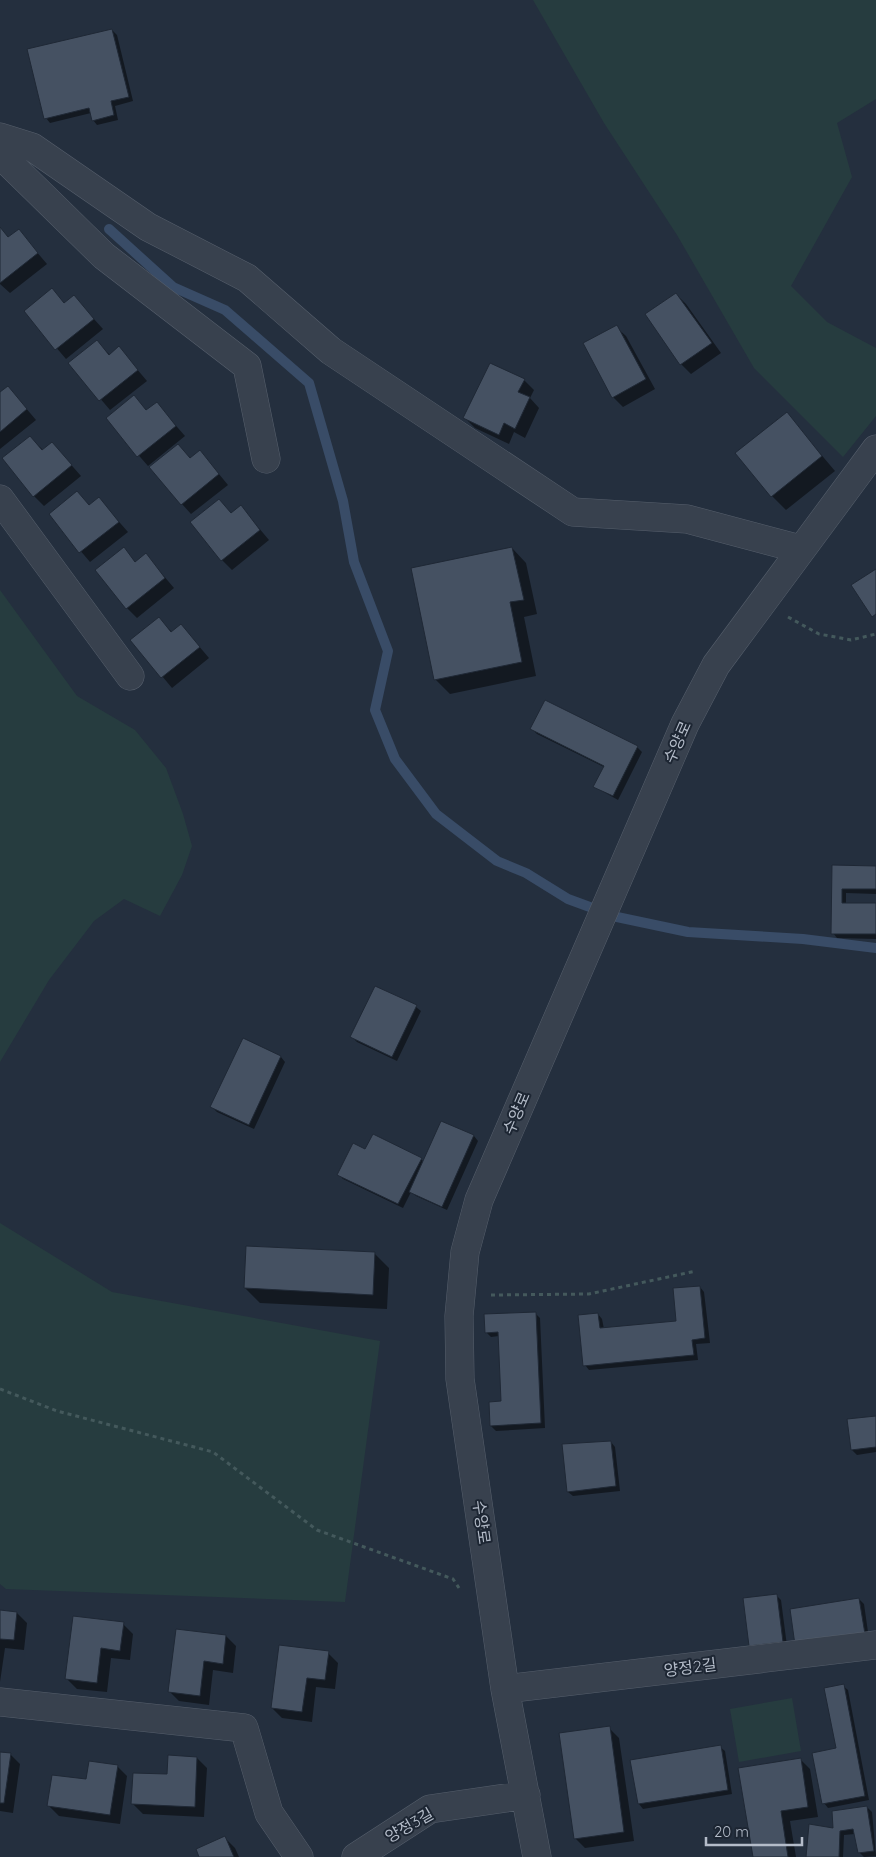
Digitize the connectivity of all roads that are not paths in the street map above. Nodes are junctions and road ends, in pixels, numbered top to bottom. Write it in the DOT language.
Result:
graph roads {
  1 [pos="2,151"];
  2 [pos="876,449"];
  3 [pos="266,459"];
  4 [pos="0,499"];
  5 [pos="800,549"];
  6 [pos="130,676"];
  7 [pos="876,1645"];
  8 [pos="505,1689"];
  9 [pos="0,1702"];
  10 [pos="526,1795"];
  11 [pos="299,1857"];
  12 [pos="356,1857"];
  13 [pos="537,1857"];
  1 -- 3 [label="street"];
  1 -- 5 [label="street"];
  2 -- 5 [label="street, 수양로"];
  4 -- 6 [label="street"];
  5 -- 8 [label="street, 수양로"];
  7 -- 8 [label="street, 양정2길"];
  8 -- 10 [label="street, 수양로"];
  9 -- 11 [label="street"];
  10 -- 12 [label="street, 양정3길"];
  10 -- 13 [label="street, 수양로"];
}
